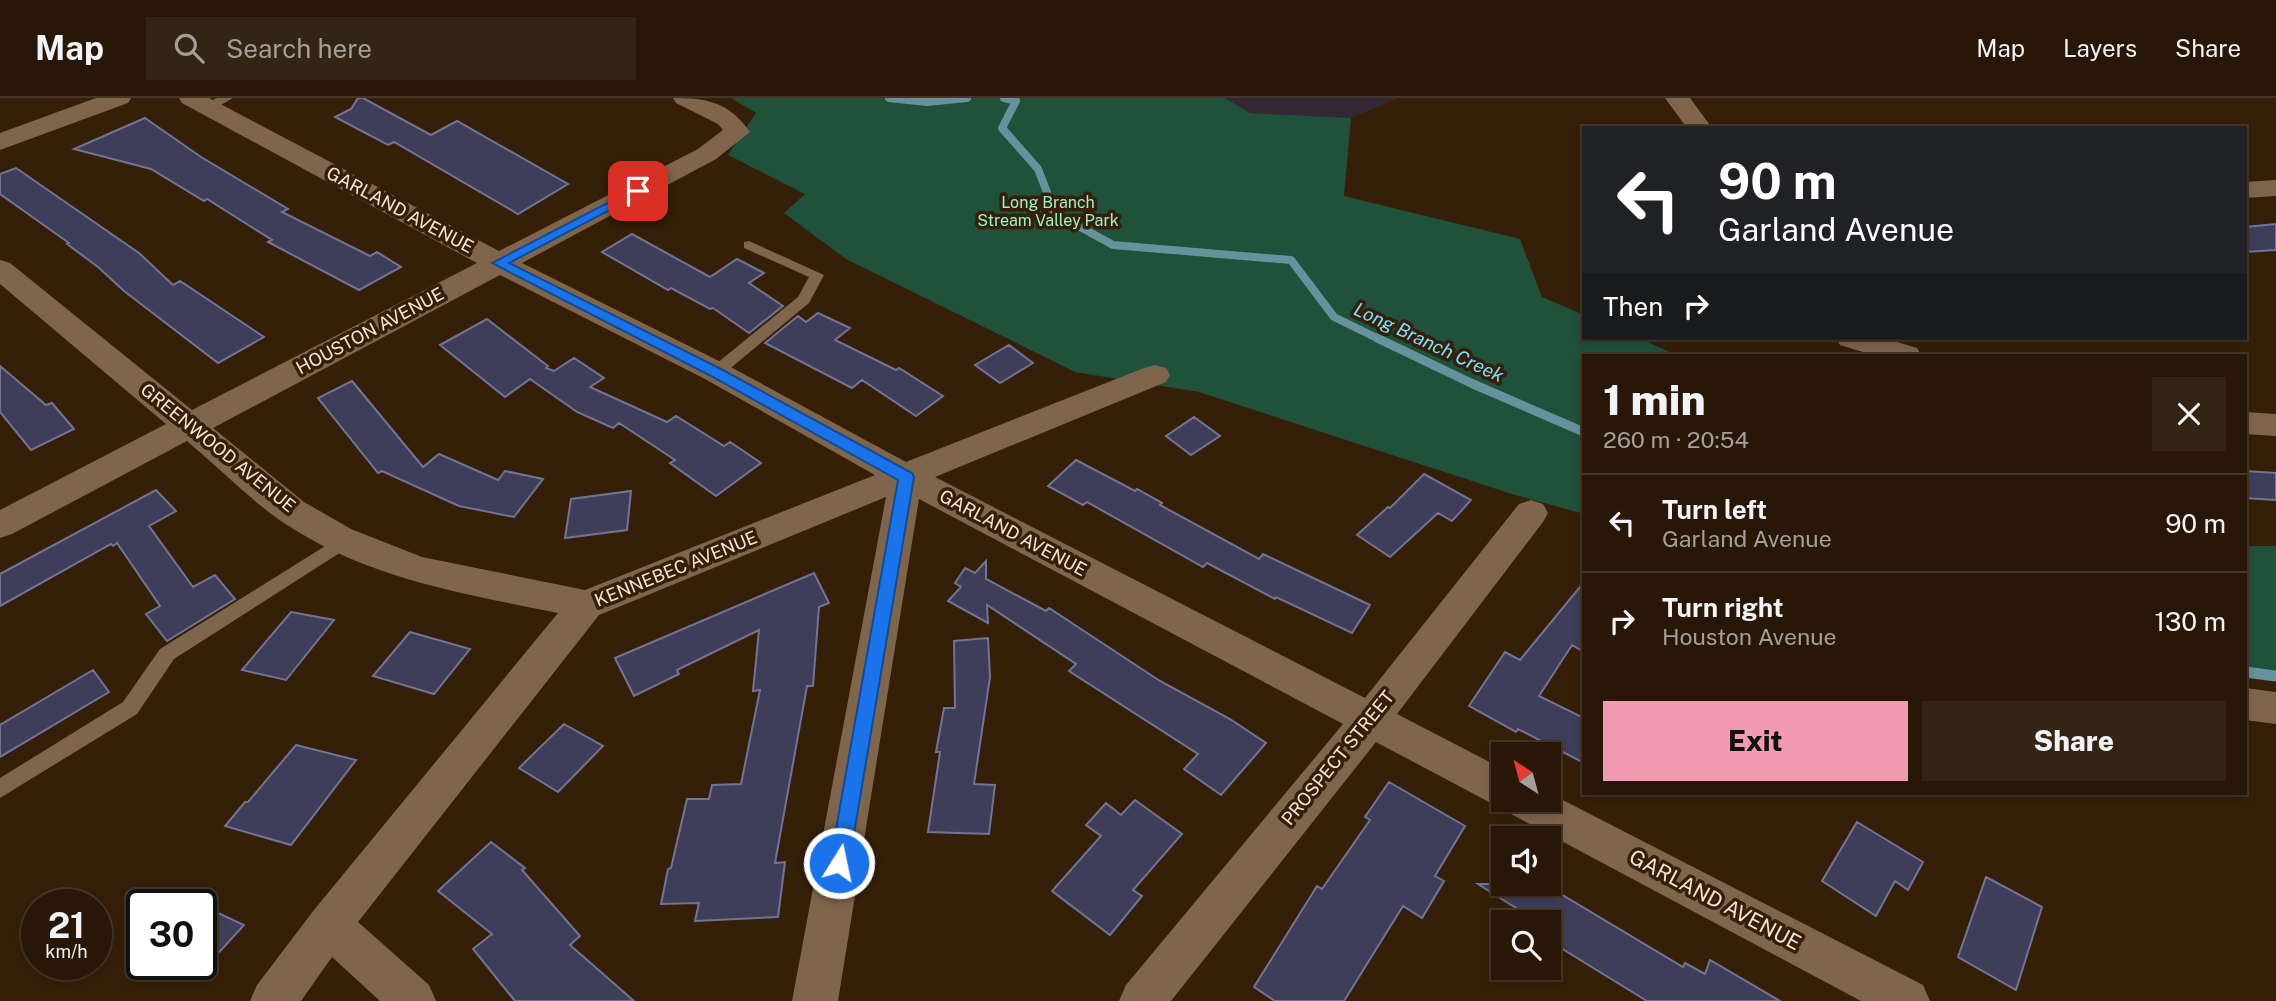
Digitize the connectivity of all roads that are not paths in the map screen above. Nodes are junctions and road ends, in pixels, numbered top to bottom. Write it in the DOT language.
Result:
graph roads {
  1 [pos="119,98"];
  2 [pos="685,98"];
  3 [pos="1677,98"];
  4 [pos="209,101"];
  5 [pos="1698,126"];
  6 [pos="0,142"];
  7 [pos="2276,188"];
  8 [pos="2247,190"];
  9 [pos="749,245"];
  10 [pos="499,263"];
  11 [pos="4,278"];
  12 [pos="1857,340"];
  13 [pos="1903,354"];
  14 [pos="716,372"];
  15 [pos="1155,375"];
  16 [pos="2247,423"];
  17 [pos="190,425"];
  18 [pos="2276,425"];
  19 [pos="906,477"];
  20 [pos="1531,513"];
  21 [pos="0,525"];
  22 [pos="346,540"];
  23 [pos="586,605"];
  24 [pos="2247,704"];
  25 [pos="2276,708"];
  26 [pos="1370,720"];
  27 [pos="1491,783"];
  28 [pos="0,789"];
  29 [pos="1546,812"];
  30 [pos="329,925"];
  31 [pos="273,1001"];
  32 [pos="413,1001"];
  33 [pos="815,1001"];
  34 [pos="1142,1001"];
  35 [pos="1907,1001"];
  1 -- 6 [label="street"];
  2 -- 10 [label="street, HOUSTON AVENUE"];
  3 -- 5 [label="street"];
  4 -- 10 [label="street, GARLAND AVENUE"];
  7 -- 8 [label="street"];
  9 -- 14 [label="lane"];
  10 -- 14 [label="street, GARLAND AVENUE"];
  10 -- 17 [label="street, HOUSTON AVENUE"];
  11 -- 17 [label="street, GREENWOOD AVENUE"];
  12 -- 13 [label="street"];
  14 -- 19 [label="street, GARLAND AVENUE"];
  15 -- 19 [label="street, KENNEBEC AVENUE"];
  16 -- 18 [label="street"];
  17 -- 21 [label="street, HOUSTON AVENUE"];
  17 -- 22 [label="street, GREENWOOD AVENUE"];
  19 -- 23 [label="street, KENNEBEC AVENUE"];
  19 -- 26 [label="street, GARLAND AVENUE"];
  19 -- 33 [label="street"];
  20 -- 26 [label="street, PROSPECT STREET"];
  22 -- 23 [label="street, GREENWOOD AVENUE"];
  22 -- 28 [label="lane"];
  23 -- 30 [label="street, KENNEBEC AVENUE"];
  24 -- 25 [label="street"];
  26 -- 27 [label="street, GARLAND AVENUE"];
  26 -- 34 [label="street, PROSPECT STREET"];
  29 -- 35 [label="street, GARLAND AVENUE"];
  30 -- 31 [label="street, KENNEBEC AVENUE"];
  30 -- 32 [label="street"];
}
